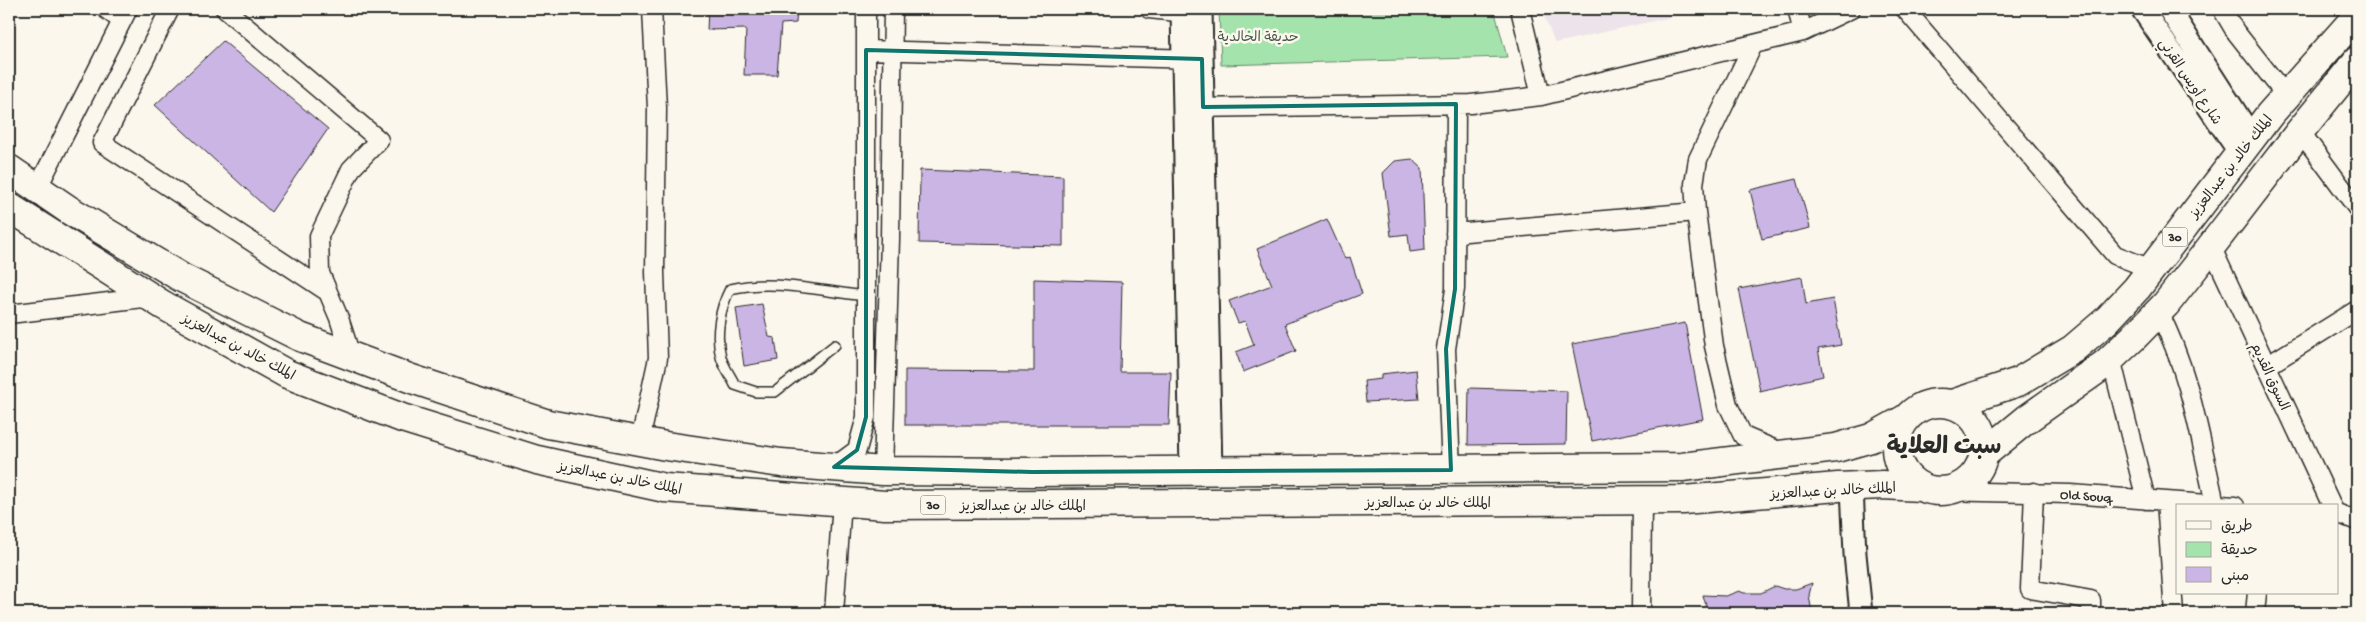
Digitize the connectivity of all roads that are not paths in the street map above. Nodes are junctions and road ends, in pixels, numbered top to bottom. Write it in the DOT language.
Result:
graph roads {
  1 [pos="106,9"];
  2 [pos="170,9"];
  3 [pos="225,9"];
  4 [pos="652,9"];
  5 [pos="866,9"];
  6 [pos="893,9"];
  7 [pos="1149,9"];
  8 [pos="1520,9"];
  9 [pos="1797,9"];
  10 [pos="1851,9"];
  11 [pos="1905,9"];
  12 [pos="2142,9"];
  13 [pos="2169,9"];
  14 [pos="2222,9"];
  15 [pos="1191,11"];
  16 [pos="125,15"];
  17 [pos="2357,16"];
  18 [pos="1803,32"];
  19 [pos="1753,45"];
  20 [pos="866,50"];
  21 [pos="892,51"];
  22 [pos="1192,59"];
  23 [pos="2357,61"];
  24 [pos="1541,96"];
  25 [pos="2286,96"];
  26 [pos="1456,104"];
  27 [pos="1193,108"];
  28 [pos="2300,131"];
  29 [pos="2246,145"];
  30 [pos="9,170"];
  31 [pos="37,189"];
  32 [pos="9,207"];
  33 [pos="2357,208"];
  34 [pos="1696,212"];
  35 [pos="1455,233"];
  36 [pos="2212,246"];
  37 [pos="2151,269"];
  38 [pos="328,292"];
  39 [pos="867,296"];
  40 [pos="151,297"];
  41 [pos="2357,310"];
  42 [pos="2158,311"];
  43 [pos="9,314"];
  44 [pos="836,345"];
  45 [pos="351,356"];
  46 [pos="2111,358"];
  47 [pos="2267,366"];
  48 [pos="1952,404"];
  49 [pos="1907,418"];
  50 [pos="640,441"];
  51 [pos="1788,455"];
  52 [pos="1983,455"];
  53 [pos="834,467"];
  54 [pos="1452,470"];
  55 [pos="883,471"];
  56 [pos="1201,471"];
  57 [pos="1852,487"];
  58 [pos="1929,489"];
  59 [pos="2034,492"];
  60 [pos="1642,500"];
  61 [pos="2146,500"];
  62 [pos="2166,501"];
  63 [pos="842,502"];
  64 [pos="2215,504"];
  65 [pos="2331,504"];
  66 [pos="2338,513"];
  67 [pos="2357,521"];
  68 [pos="2257,594"];
  69 [pos="834,613"];
  70 [pos="1641,613"];
  71 [pos="1860,613"];
  72 [pos="2091,613"];
  73 [pos="2174,613"];
  74 [pos="2255,613"];
  1 -- 16 [label="street"];
  2 -- 38 [label="street"];
  3 -- 38 [label="street"];
  4 -- 50 [label="street"];
  5 -- 20 [label="street"];
  6 -- 21 [label="street"];
  7 -- 15 [label="street"];
  8 -- 24 [label="street"];
  9 -- 18 [label="street"];
  10 -- 18 [label="street"];
  11 -- 37 [label="street"];
  12 -- 29 [label="street, شارع أويس القرني"];
  13 -- 29 [label="street, شارع أويس القرني"];
  14 -- 25 [label="street"];
  15 -- 22 [label="street"];
  16 -- 31 [label="street"];
  17 -- 25 [label="highway, الملك خالد بن عبدالعزيز / 30"];
  18 -- 19 [label="street"];
  19 -- 24 [label="street"];
  19 -- 34 [label="street"];
  20 -- 21 [label="street"];
  20 -- 39 [label="street"];
  21 -- 22 [label="street"];
  21 -- 55 [label="street"];
  22 -- 27 [label="street"];
  23 -- 28 [label="highway, 30"];
  24 -- 26 [label="street"];
  25 -- 29 [label="highway, الملك خالد بن عبدالعزيز / 30"];
  26 -- 27 [label="street"];
  26 -- 35 [label="street"];
  27 -- 56 [label="street"];
  28 -- 33 [label="street"];
  28 -- 36 [label="highway, 30"];
  29 -- 37 [label="highway, الملك خالد بن عبدالعزيز / 30"];
  30 -- 31 [label="highway"];
  31 -- 45 [label="highway"];
  32 -- 40 [label="highway, الملك خالد بن عبدالعزيز / 30"];
  34 -- 35 [label="street"];
  34 -- 51 [label="street"];
  35 -- 54 [label="street"];
  36 -- 42 [label="highway, 30"];
  36 -- 47 [label="street, السوق القديم"];
  37 -- 48 [label="highway, الملك خالد بن عبدالعزيز / 30"];
  38 -- 45 [label="street"];
  39 -- 44 [label="lane"];
  39 -- 53 [label="street"];
  40 -- 43 [label="street"];
  40 -- 63 [label="highway, الملك خالد بن عبدالعزيز / 30"];
  41 -- 47 [label="street"];
  42 -- 46 [label="highway, 30"];
  42 -- 64 [label="street"];
  45 -- 50 [label="highway"];
  46 -- 52 [label="highway, 30"];
  46 -- 61 [label="street"];
  47 -- 65 [label="street, السوق القديم"];
  48 -- 49 [label="highway"];
  48 -- 52 [label="highway"];
  49 -- 51 [label="highway"];
  49 -- 58 [label="highway"];
  50 -- 53 [label="highway"];
  51 -- 54 [label="highway"];
  52 -- 58 [label="highway"];
  53 -- 55 [label="highway"];
  54 -- 56 [label="highway"];
  55 -- 56 [label="highway"];
  57 -- 58 [label="highway, الملك خالد بن عبدالعزيز / 30"];
  57 -- 60 [label="highway, الملك خالد بن عبدالعزيز / 30"];
  57 -- 71 [label="street"];
  58 -- 59 [label="street, Old Souq"];
  59 -- 61 [label="street, Old Souq"];
  59 -- 72 [label="street"];
  60 -- 63 [label="highway, الملك خالد بن عبدالعزيز / 30"];
  60 -- 70 [label="street"];
  61 -- 62 [label="street, Old Souq"];
  62 -- 64 [label="street, Old Souq"];
  62 -- 73 [label="street"];
  63 -- 69 [label="street"];
  66 -- 67 [label="street"];
  68 -- 74 [label="street"];
}
